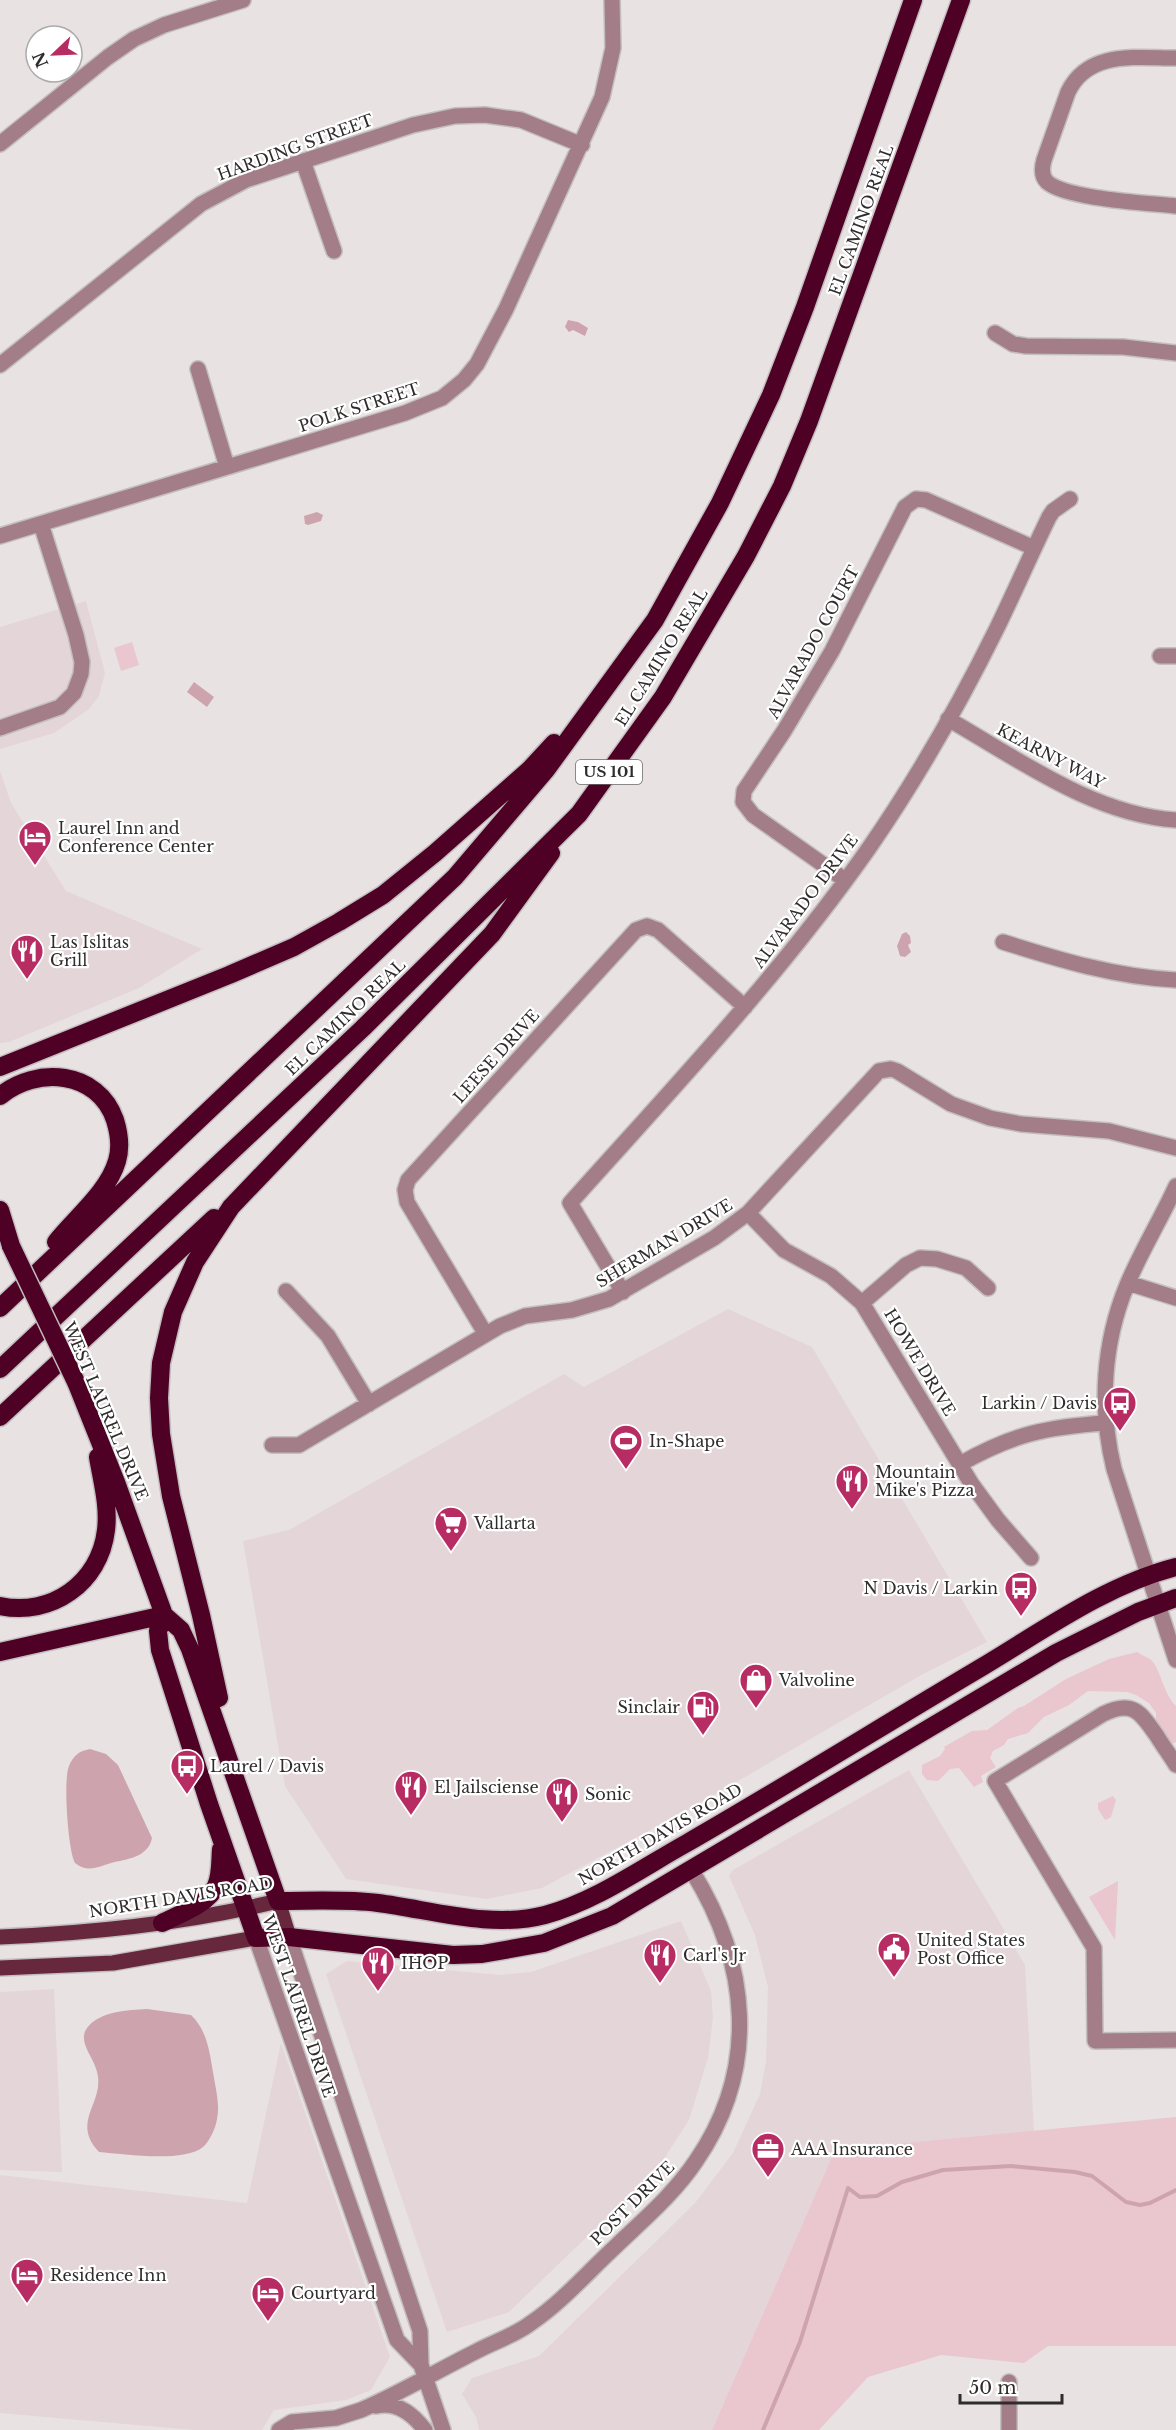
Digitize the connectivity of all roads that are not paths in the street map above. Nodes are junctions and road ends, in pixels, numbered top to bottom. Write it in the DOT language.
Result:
graph roads {
  1 [pos="243,0"];
  2 [pos="612,0"];
  3 [pos="913,0"];
  4 [pos="961,0"];
  5 [pos="1176,58"];
  6 [pos="0,144"];
  7 [pos="582,145"];
  8 [pos="303,161"];
  9 [pos="1176,206"];
  10 [pos="334,251"];
  11 [pos="994,333"];
  12 [pos="1176,353"];
  13 [pos="0,365"];
  14 [pos="198,369"];
  15 [pos="227,467"];
  16 [pos="1070,499"];
  17 [pos="41,524"];
  18 [pos="0,536"];
  19 [pos="1034,548"];
  20 [pos="602,694"];
  21 [pos="948,719"];
  22 [pos="0,728"];
  23 [pos="579,814"];
  24 [pos="1176,820"];
  25 [pos="845,880"];
  26 [pos="1003,942"];
  27 [pos="1176,980"];
  28 [pos="745,1007"];
  29 [pos="0,1067"];
  30 [pos="0,1096"];
  31 [pos="1176,1148"];
  32 [pos="263,1172"];
  33 [pos="1176,1186"];
  34 [pos="0,1210"];
  35 [pos="748,1213"];
  36 [pos="0,1227"];
  37 [pos="10,1246"];
  38 [pos="1128,1283"];
  39 [pos="988,1288"];
  40 [pos="286,1291"];
  41 [pos="623,1292"];
  42 [pos="1176,1298"];
  43 [pos="862,1303"];
  44 [pos="0,1308"];
  45 [pos="485,1333"];
  46 [pos="0,1369"];
  47 [pos="369,1404"];
  48 [pos="0,1417"];
  49 [pos="91,1417"];
  50 [pos="1106,1423"];
  51 [pos="272,1445"];
  52 [pos="960,1464"];
  53 [pos="1031,1557"];
  54 [pos="1176,1567"];
  55 [pos="1148,1575"];
  56 [pos="1176,1598"];
  57 [pos="1157,1605"];
  58 [pos="0,1606"];
  59 [pos="164,1615"];
  60 [pos="0,1652"];
  61 [pos="1176,1660"];
  62 [pos="1176,1763"];
  63 [pos="235,1773"];
  64 [pos="221,1838"];
  65 [pos="692,1871"];
  66 [pos="278,1901"];
  67 [pos="245,1909"];
  68 [pos="162,1923"];
  69 [pos="0,1937"];
  70 [pos="289,1937"];
  71 [pos="256,1938"];
  72 [pos="0,1968"];
  73 [pos="1176,2040"];
  74 [pos="423,2371"];
  75 [pos="1009,2382"];
  76 [pos="362,2410"];
  77 [pos="279,2430"];
  78 [pos="425,2430"];
  79 [pos="444,2430"];
  80 [pos="1009,2430"];
  1 -- 6 [label="street"];
  2 -- 7 [label="street, POLK STREET"];
  3 -- 20 [label="highway, EL CAMINO REAL / US 101"];
  4 -- 23 [label="highway, EL CAMINO REAL / US 101"];
  5 -- 9 [label="street"];
  7 -- 8 [label="street, HARDING STREET"];
  7 -- 15 [label="street, POLK STREET"];
  8 -- 10 [label="street"];
  8 -- 13 [label="street, HARDING STREET"];
  11 -- 12 [label="street"];
  14 -- 15 [label="street"];
  15 -- 17 [label="street, POLK STREET"];
  16 -- 19 [label="street, ALVARADO DRIVE"];
  17 -- 18 [label="street, POLK STREET"];
  17 -- 22 [label="street"];
  19 -- 21 [label="street, ALVARADO DRIVE"];
  19 -- 25 [label="street, ALVARADO COURT"];
  20 -- 29 [label="highway"];
  20 -- 44 [label="highway, EL CAMINO REAL / US 101"];
  21 -- 24 [label="street, KEARNY WAY"];
  21 -- 25 [label="street, ALVARADO DRIVE"];
  23 -- 32 [label="highway"];
  23 -- 46 [label="highway, EL CAMINO REAL / US 101"];
  25 -- 28 [label="street, ALVARADO DRIVE"];
  26 -- 27 [label="street"];
  28 -- 41 [label="street, ALVARADO DRIVE"];
  28 -- 45 [label="street, LEESE DRIVE"];
  30 -- 44 [label="highway"];
  31 -- 35 [label="street, SHERMAN DRIVE"];
  32 -- 48 [label="highway"];
  32 -- 63 [label="highway"];
  33 -- 38 [label="street"];
  34 -- 37 [label="highway"];
  35 -- 41 [label="street, SHERMAN DRIVE"];
  35 -- 43 [label="street, HOWE DRIVE"];
  36 -- 37 [label="main road, WEST LAUREL DRIVE"];
  37 -- 49 [label="highway, WEST LAUREL DRIVE, bridge"];
  38 -- 42 [label="street"];
  38 -- 50 [label="street"];
  39 -- 43 [label="street"];
  40 -- 47 [label="street"];
  41 -- 45 [label="street, SHERMAN DRIVE"];
  43 -- 52 [label="street, HOWE DRIVE"];
  45 -- 47 [label="street, SHERMAN DRIVE"];
  47 -- 51 [label="street, SHERMAN DRIVE"];
  49 -- 58 [label="highway"];
  49 -- 59 [label="highway, WEST LAUREL DRIVE"];
  50 -- 52 [label="street"];
  50 -- 55 [label="street"];
  52 -- 53 [label="street, HOWE DRIVE"];
  54 -- 55 [label="highway, NORTH DAVIS ROAD"];
  55 -- 57 [label="street"];
  55 -- 66 [label="highway, NORTH DAVIS ROAD"];
  56 -- 57 [label="highway"];
  57 -- 61 [label="street"];
  57 -- 65 [label="highway"];
  59 -- 60 [label="highway"];
  59 -- 63 [label="highway, WEST LAUREL DRIVE"];
  59 -- 64 [label="highway, WEST LAUREL DRIVE"];
  62 -- 73 [label="street"];
  63 -- 66 [label="highway, WEST LAUREL DRIVE"];
  64 -- 67 [label="highway, WEST LAUREL DRIVE"];
  64 -- 68 [label="highway"];
  65 -- 70 [label="highway"];
  65 -- 74 [label="street, POST DRIVE"];
  66 -- 67 [label="main road, NORTH DAVIS ROAD"];
  66 -- 70 [label="main road, WEST LAUREL DRIVE"];
  67 -- 68 [label="main road, NORTH DAVIS ROAD"];
  67 -- 71 [label="highway, WEST LAUREL DRIVE"];
  68 -- 69 [label="main road, NORTH DAVIS ROAD"];
  70 -- 71 [label="highway"];
  70 -- 74 [label="street, WEST LAUREL DRIVE"];
  71 -- 72 [label="main road"];
  71 -- 74 [label="street, WEST LAUREL DRIVE"];
  74 -- 76 [label="street, POST DRIVE"];
  74 -- 79 [label="street"];
  75 -- 80 [label="street"];
  76 -- 77 [label="street"];
  76 -- 78 [label="street"];
}
